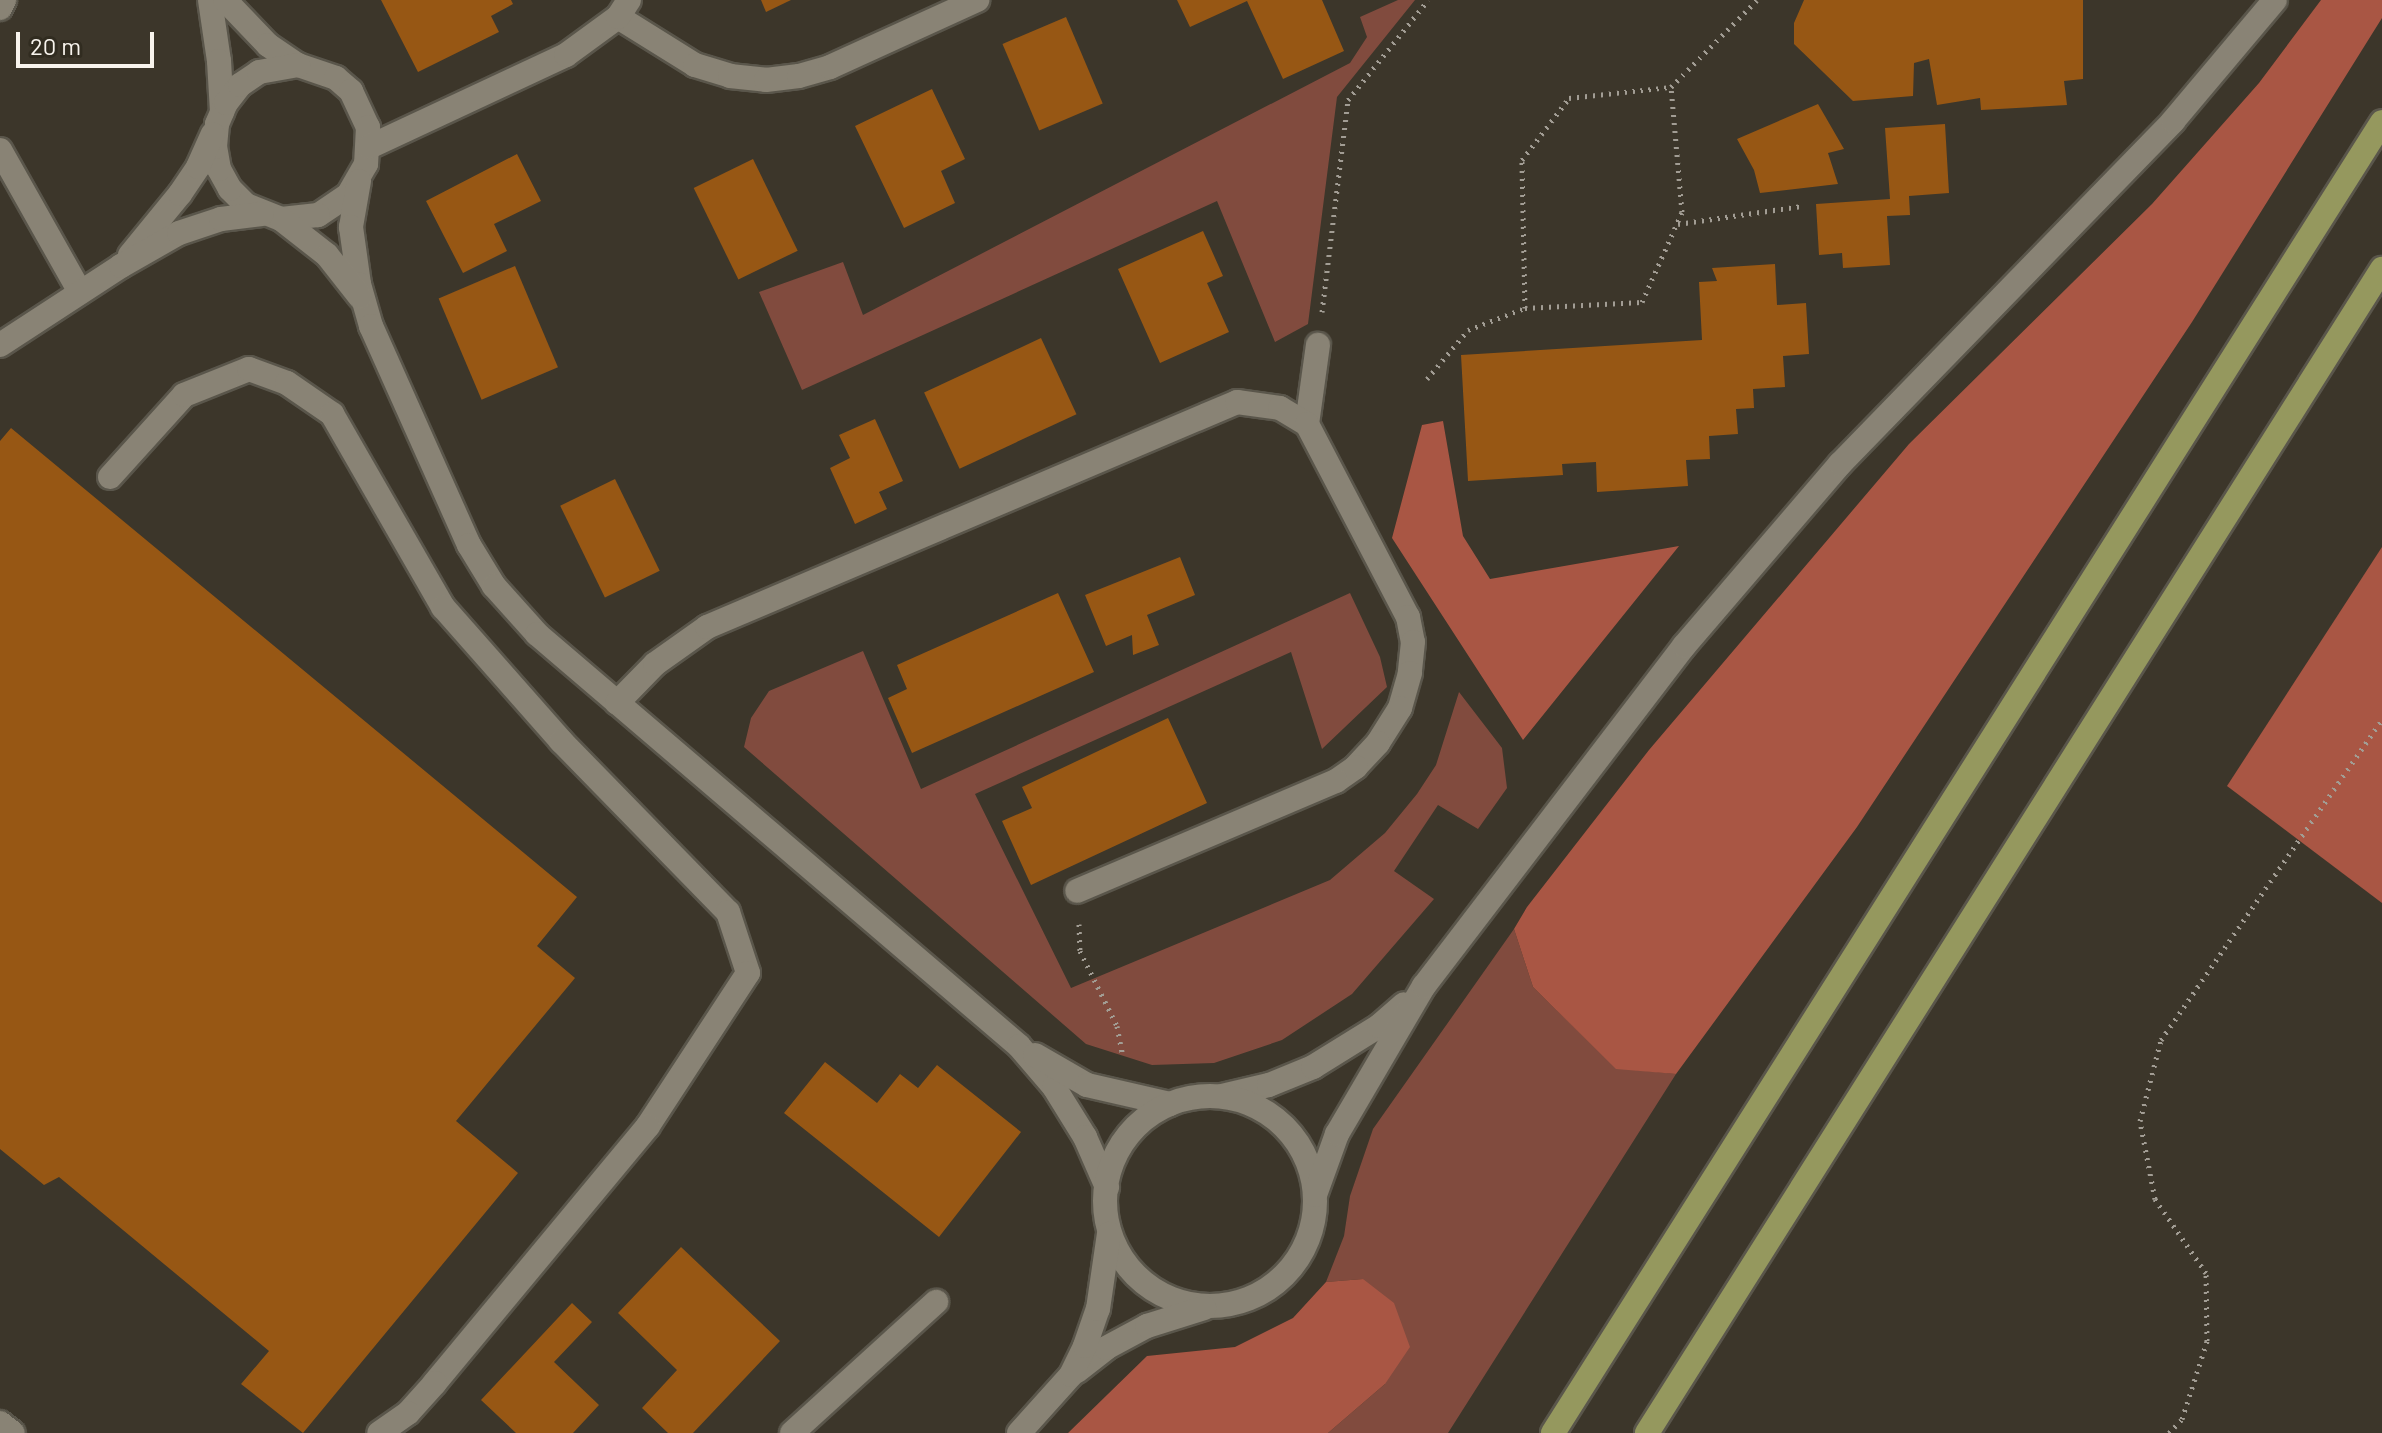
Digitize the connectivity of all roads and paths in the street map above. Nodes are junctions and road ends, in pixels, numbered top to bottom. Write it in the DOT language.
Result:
graph roads {
  1 [pos="4,0"];
  2 [pos="210,0"];
  3 [pos="225,0"];
  4 [pos="977,0"];
  5 [pos="1428,0"];
  6 [pos="1757,0"];
  7 [pos="2275,0"];
  8 [pos="0,8"];
  9 [pos="624,9"];
  10 [pos="298,65"];
  11 [pos="1671,87"];
  12 [pos="219,118"];
  13 [pos="2382,122"];
  14 [pos="369,147"];
  15 [pos="0,150"];
  16 [pos="359,181"];
  17 [pos="1802,206"];
  18 [pos="272,216"];
  19 [pos="1677,224"];
  20 [pos="121,266"];
  21 [pos="2382,269"];
  22 [pos="80,292"];
  23 [pos="364,302"];
  24 [pos="1525,308"];
  25 [pos="0,345"];
  26 [pos="1318,345"];
  27 [pos="1427,379"];
  28 [pos="1307,424"];
  29 [pos="110,477"];
  30 [pos="617,703"];
  31 [pos="2382,720"];
  32 [pos="1077,891"];
  33 [pos="1424,986"];
  34 [pos="1019,1046"];
  35 [pos="1123,1095"];
  36 [pos="1218,1097"];
  37 [pos="1170,1104"];
  38 [pos="1107,1187"];
  39 [pos="1315,1195"];
  40 [pos="1109,1232"];
  41 [pos="936,1302"];
  42 [pos="1206,1307"];
  43 [pos="1071,1375"];
  44 [pos="0,1423"];
  45 [pos="13,1433"];
  46 [pos="379,1433"];
  47 [pos="792,1433"];
  48 [pos="1019,1433"];
  49 [pos="1553,1433"];
  50 [pos="1647,1433"];
  51 [pos="2169,1433"];
  1 -- 8 [label="street"];
  2 -- 12 [label="street"];
  3 -- 10 [label="street"];
  4 -- 9 [label="street"];
  5 -- 26 [label="path"];
  6 -- 11 [label="path"];
  7 -- 33 [label="street"];
  9 -- 14 [label="street"];
  10 -- 12 [label="street"];
  10 -- 14 [label="street"];
  11 -- 19 [label="path"];
  11 -- 24 [label="path"];
  12 -- 18 [label="street"];
  12 -- 20 [label="street"];
  13 -- 49 [label="main road"];
  14 -- 16 [label="street"];
  15 -- 22 [label="street"];
  16 -- 18 [label="street"];
  16 -- 23 [label="street"];
  17 -- 19 [label="path"];
  18 -- 20 [label="street"];
  18 -- 23 [label="street"];
  19 -- 24 [label="path"];
  20 -- 22 [label="street"];
  21 -- 50 [label="main road"];
  22 -- 25 [label="street"];
  23 -- 30 [label="street"];
  24 -- 27 [label="path"];
  26 -- 28 [label="street"];
  28 -- 30 [label="street"];
  28 -- 32 [label="street"];
  29 -- 46 [label="street"];
  30 -- 34 [label="street"];
  31 -- 51 [label="path"];
  32 -- 35 [label="path"];
  33 -- 36 [label="street"];
  33 -- 39 [label="street"];
  34 -- 35 [label="street"];
  34 -- 38 [label="street"];
  35 -- 37 [label="street"];
  36 -- 37 [label="street"];
  36 -- 39 [label="street"];
  37 -- 38 [label="street"];
  38 -- 40 [label="street"];
  39 -- 42 [label="street"];
  40 -- 42 [label="street"];
  40 -- 43 [label="street"];
  41 -- 47 [label="street"];
  42 -- 43 [label="street"];
  43 -- 48 [label="street"];
  44 -- 45 [label="street"];
}
